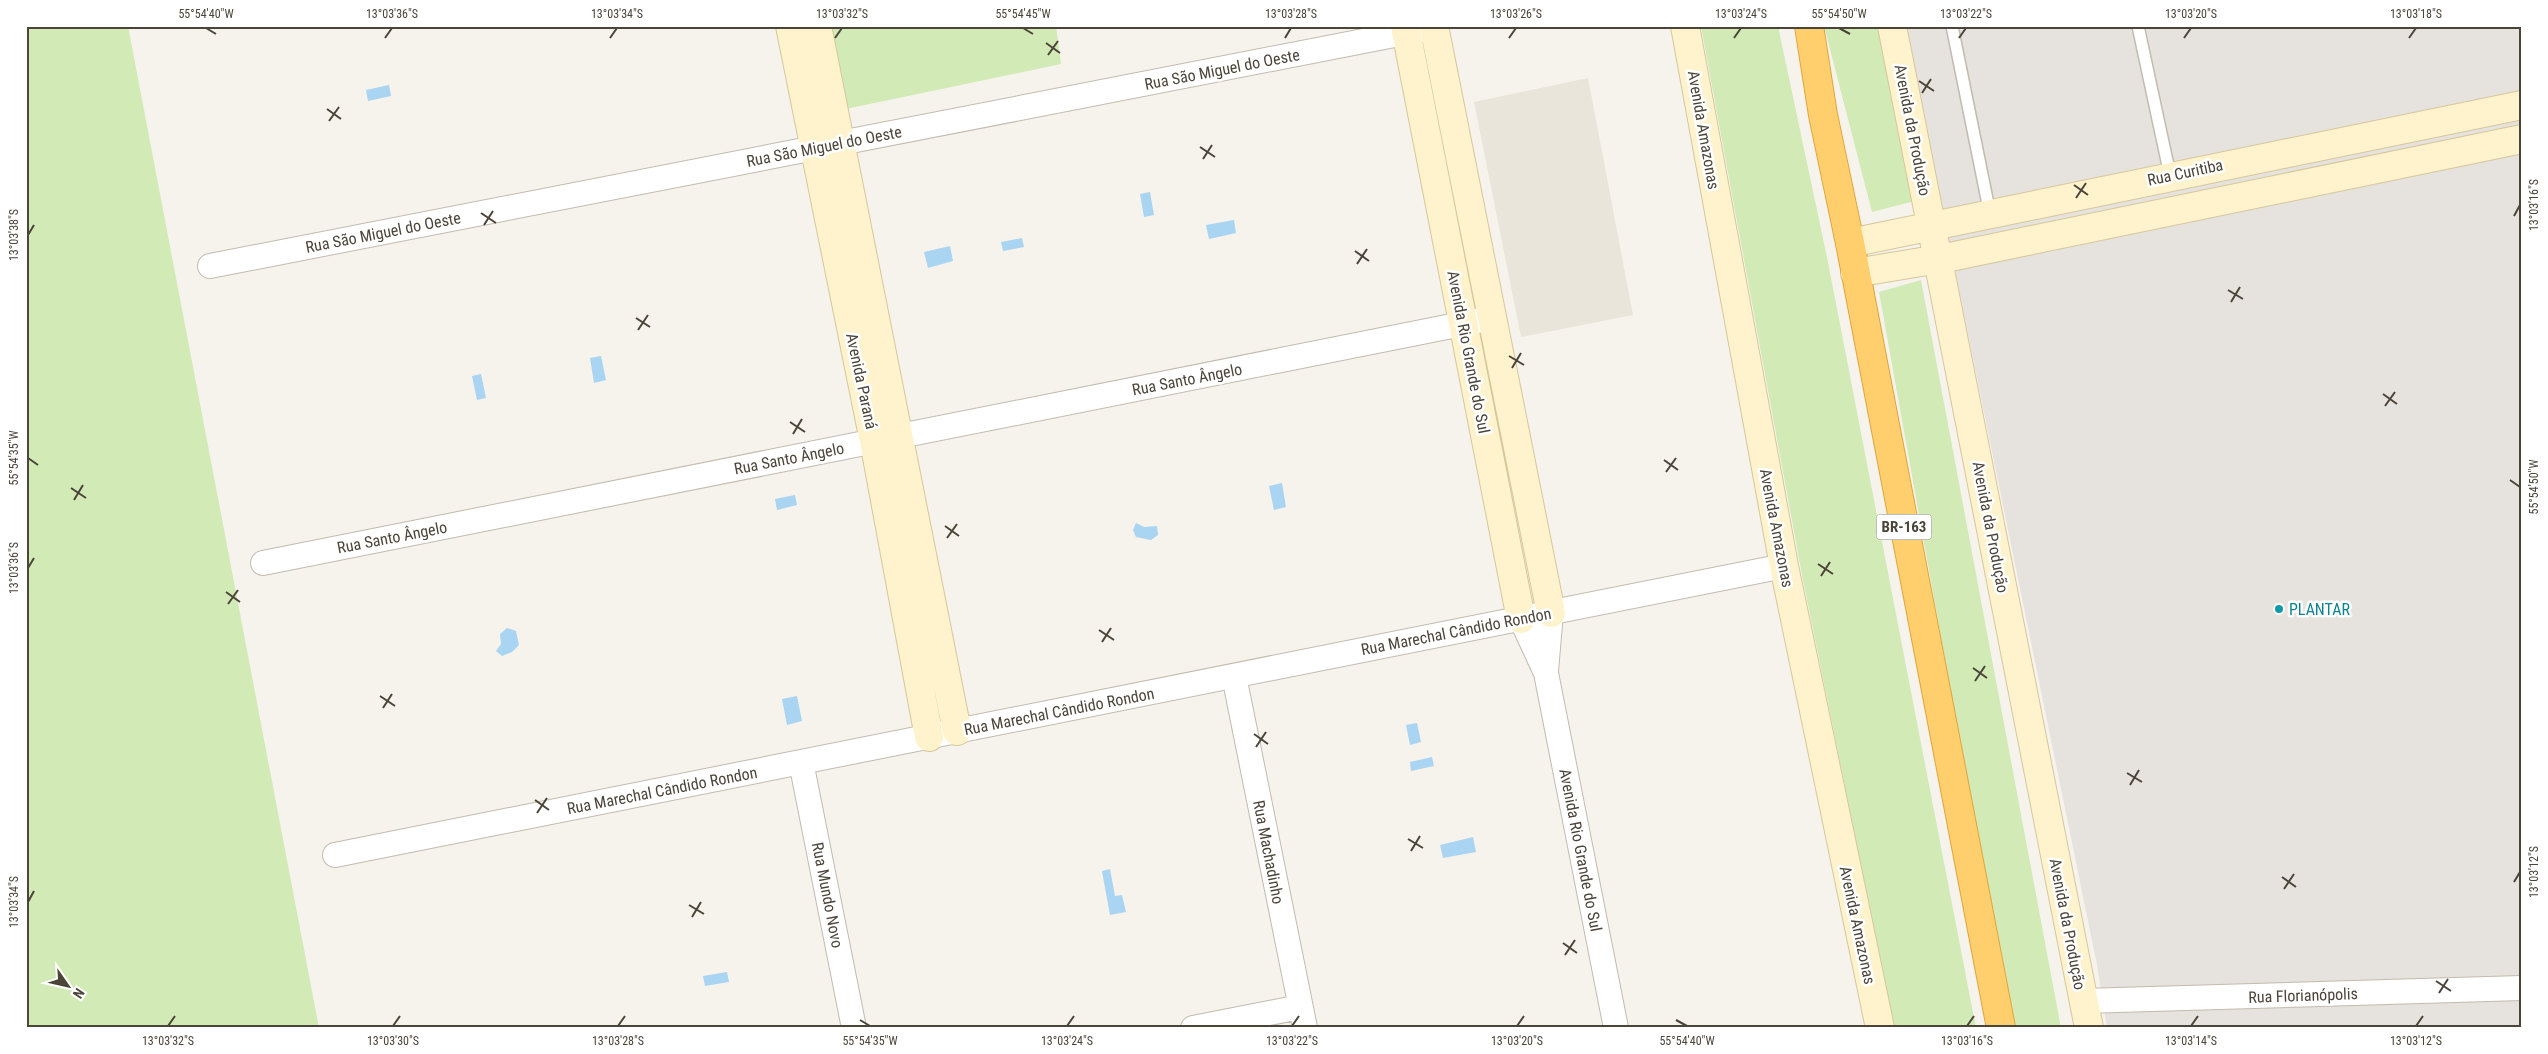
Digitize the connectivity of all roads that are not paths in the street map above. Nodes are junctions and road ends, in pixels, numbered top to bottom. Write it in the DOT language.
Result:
graph roads {
  1 [pos="790,26"];
  2 [pos="817,26"];
  3 [pos="1685,26"];
  4 [pos="1809,26"];
  5 [pos="1892,26"];
  6 [pos="1952,26"];
  7 [pos="2138,26"];
  8 [pos="1436,27"];
  9 [pos="1406,29"];
  10 [pos="2522,104"];
  11 [pos="2522,139"];
  12 [pos="827,145"];
  13 [pos="2170,175"];
  14 [pos="1990,214"];
  15 [pos="1931,226"];
  16 [pos="1850,243"];
  17 [pos="1939,259"];
  18 [pos="210,266"];
  19 [pos="1856,274"];
  20 [pos="1491,318"];
  21 [pos="1463,324"];
  22 [pos="887,438"];
  23 [pos="263,563"];
  24 [pos="1784,566"];
  25 [pos="1551,613"];
  26 [pos="1521,619"];
  27 [pos="1546,673"];
  28 [pos="1234,676"];
  29 [pos="957,732"];
  30 [pos="929,737"];
  31 [pos="802,762"];
  32 [pos="335,855"];
  33 [pos="2522,988"];
  34 [pos="2083,1001"];
  35 [pos="1302,1017"];
  36 [pos="854,1028"];
  37 [pos="1193,1028"];
  38 [pos="1616,1028"];
  39 [pos="1880,1028"];
  40 [pos="2001,1028"];
  41 [pos="2088,1028"];
  1 -- 12 [label="street, Avenida Paraná"];
  2 -- 12 [label="street, Avenida Paraná"];
  3 -- 24 [label="street, Avenida Amazonas"];
  4 -- 16 [label="highway, BR-163"];
  5 -- 15 [label="street, Avenida da Produção"];
  6 -- 14 [label="lane"];
  7 -- 13 [label="lane"];
  8 -- 9 [label="street, Rua São Miguel do Oeste"];
  8 -- 20 [label="street, Avenida Rio Grande do Sul"];
  9 -- 12 [label="street, Rua São Miguel do Oeste"];
  9 -- 21 [label="street, Avenida Rio Grande do Sul"];
  10 -- 13 [label="street, Rua Curitiba"];
  11 -- 17 [label="street"];
  12 -- 18 [label="street, Rua São Miguel do Oeste"];
  12 -- 22 [label="street, Avenida Paraná"];
  13 -- 14 [label="street, Rua Curitiba"];
  14 -- 15 [label="street, Rua Curitiba"];
  15 -- 16 [label="street, Rua Curitiba"];
  15 -- 17 [label="street, Avenida da Produção"];
  16 -- 19 [label="highway, BR-163"];
  17 -- 19 [label="street"];
  17 -- 34 [label="street, Avenida da Produção"];
  19 -- 40 [label="highway, BR-163"];
  20 -- 21 [label="street, Rua Santo Ângelo"];
  20 -- 25 [label="street, Avenida Rio Grande do Sul"];
  21 -- 22 [label="street, Rua Santo Ângelo"];
  21 -- 26 [label="street, Avenida Rio Grande do Sul"];
  22 -- 23 [label="street, Rua Santo Ângelo"];
  22 -- 29 [label="street, Avenida Paraná"];
  22 -- 30 [label="street, Avenida Paraná"];
  24 -- 25 [label="street, Rua Marechal Cândido Rondon"];
  24 -- 39 [label="street, Avenida Amazonas"];
  25 -- 26 [label="street, Rua Marechal Cândido Rondon"];
  25 -- 27 [label="street, Avenida Rio Grande do Sul"];
  26 -- 27 [label="street, Avenida Rio Grande do Sul"];
  26 -- 28 [label="street, Rua Marechal Cândido Rondon"];
  27 -- 38 [label="street, Avenida Rio Grande do Sul"];
  28 -- 29 [label="street, Rua Marechal Cândido Rondon"];
  28 -- 35 [label="street, Rua Machadinho"];
  29 -- 30 [label="street, Rua Marechal Cândido Rondon"];
  30 -- 31 [label="street, Rua Marechal Cândido Rondon"];
  31 -- 32 [label="street, Rua Marechal Cândido Rondon"];
  31 -- 36 [label="street, Rua Mundo Novo"];
  33 -- 34 [label="street, Rua Florianópolis"];
  34 -- 41 [label="street, Avenida da Produção"];
  35 -- 37 [label="street"];
}
